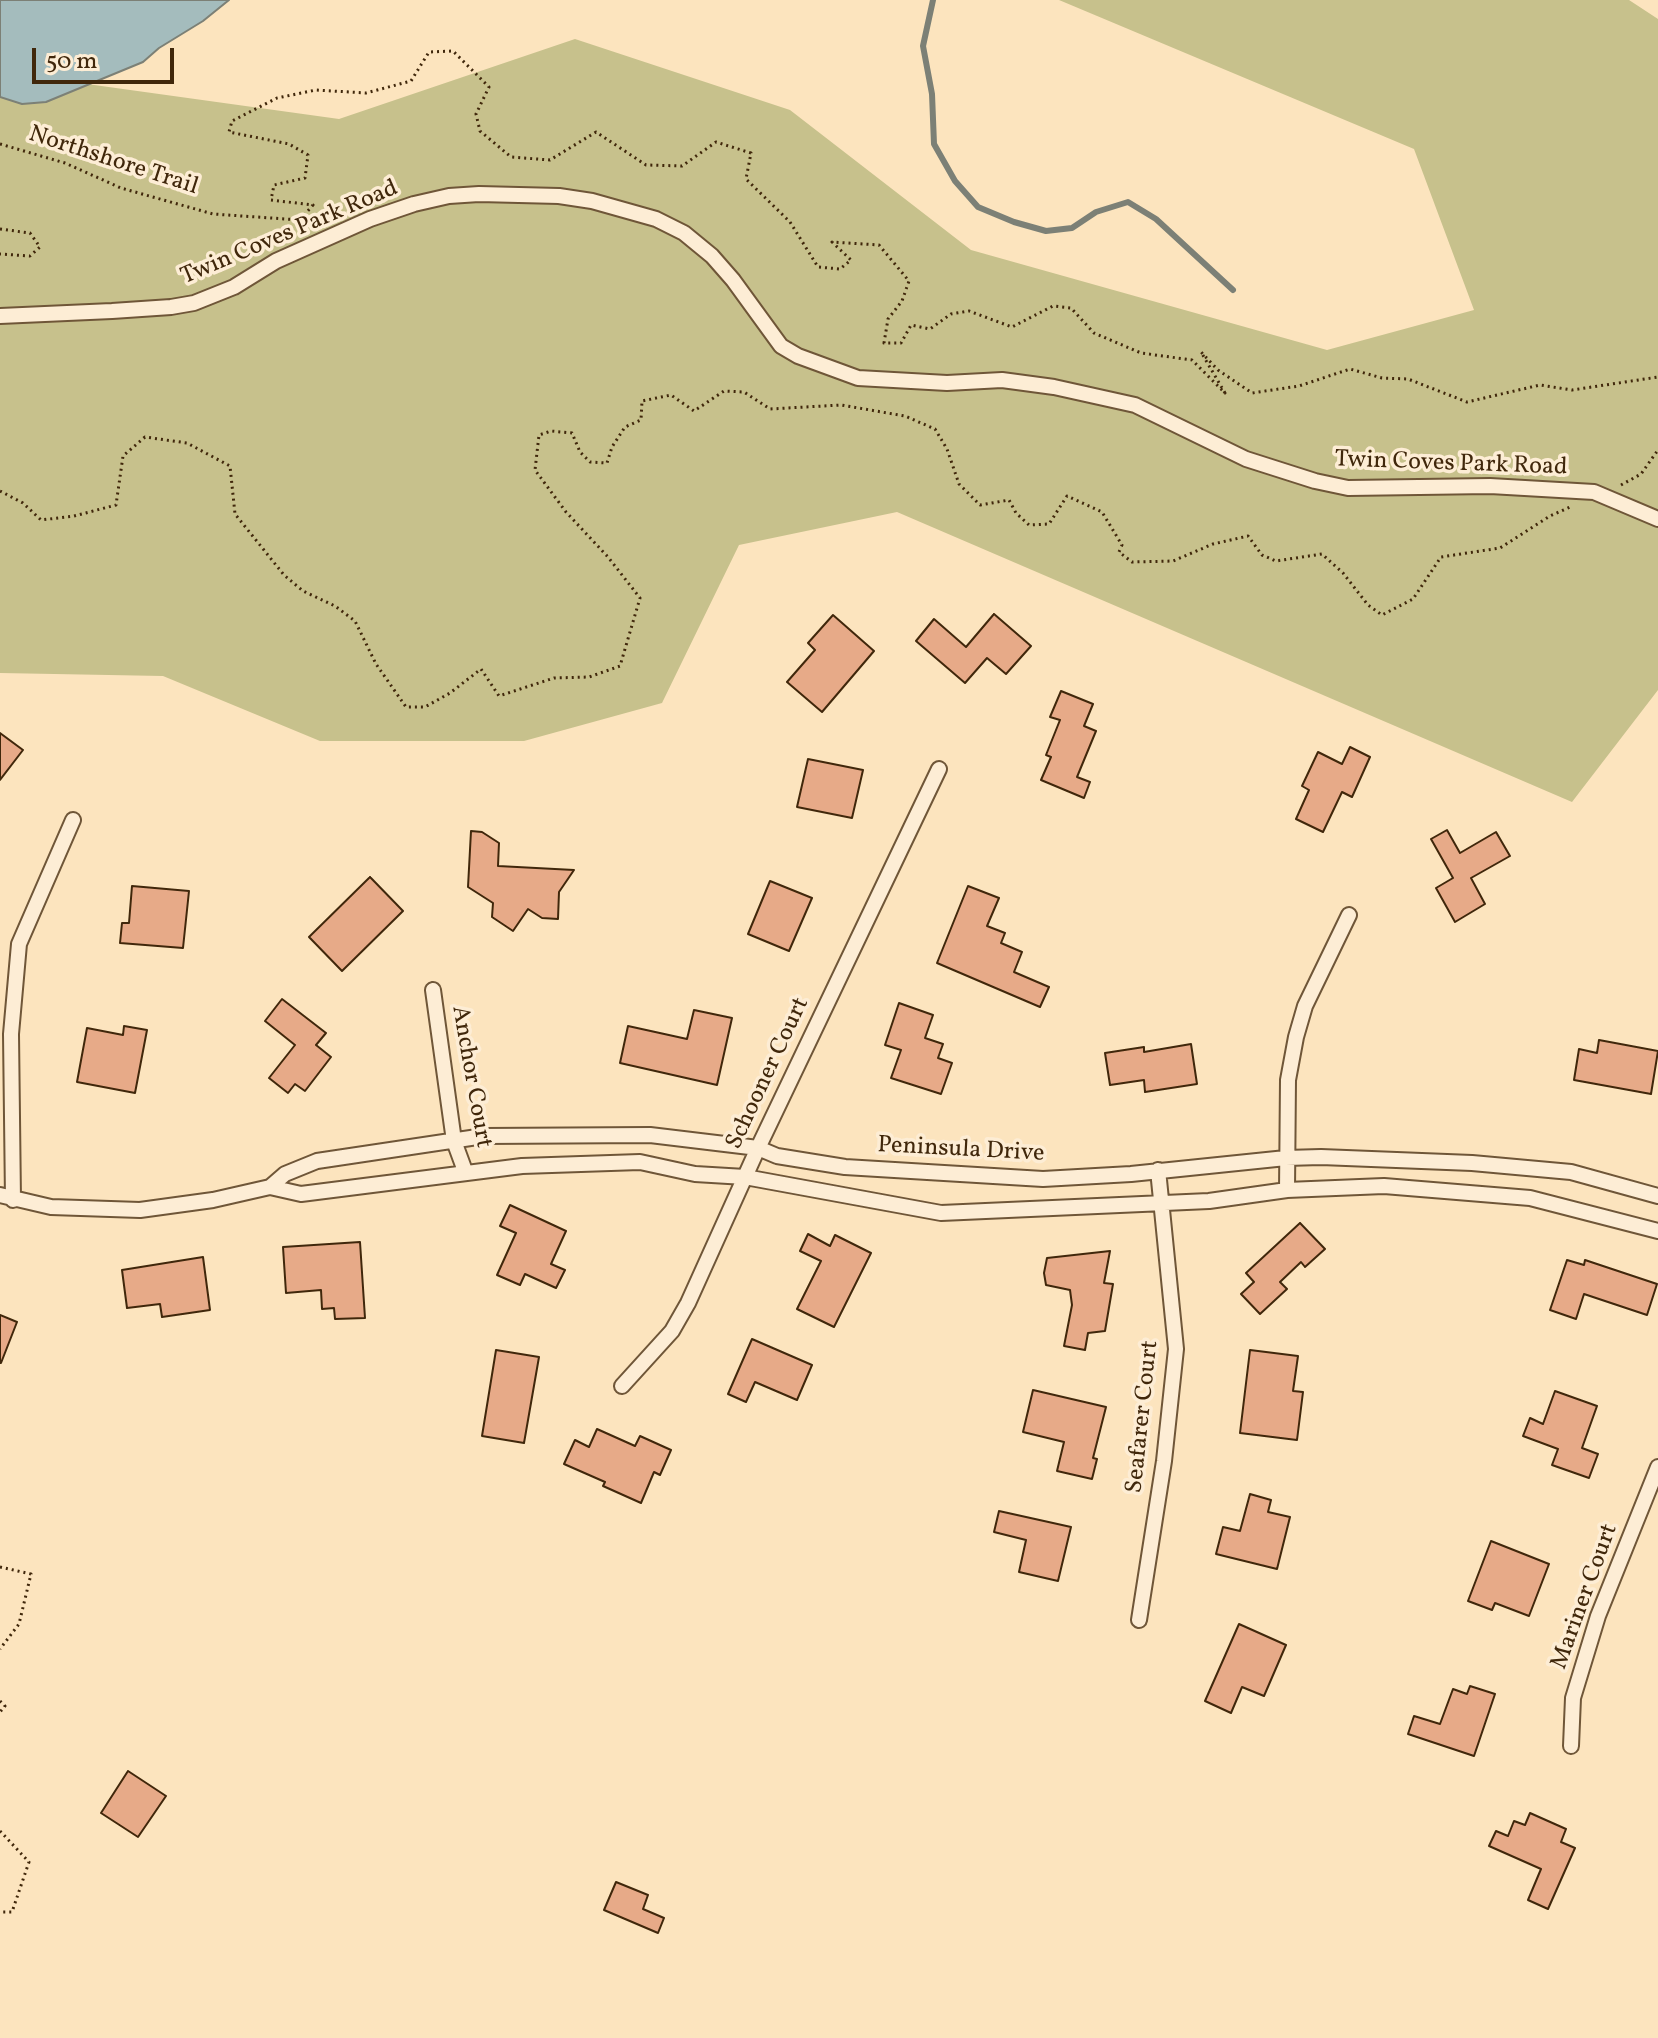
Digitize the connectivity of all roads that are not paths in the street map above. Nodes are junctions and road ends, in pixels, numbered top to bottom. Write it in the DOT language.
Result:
graph roads {
  1 [pos="0,316"];
  2 [pos="1658,519"];
  3 [pos="939,769"];
  4 [pos="73,820"];
  5 [pos="1349,915"];
  6 [pos="433,990"];
  7 [pos="454,1141"];
  8 [pos="758,1148"];
  9 [pos="1286,1158"];
  10 [pos="1158,1170"];
  11 [pos="465,1171"];
  12 [pos="745,1177"];
  13 [pos="270,1187"];
  14 [pos="1287,1190"];
  15 [pos="1658,1196"];
  16 [pos="7,1198"];
  17 [pos="1160,1203"];
  18 [pos="1658,1231"];
  19 [pos="622,1386"];
  20 [pos="1658,1467"];
  21 [pos="1139,1620"];
  22 [pos="1571,1746"];
  1 -- 2 [label="street, Twin Coves Park Road"];
  3 -- 8 [label="street, Schooner Court"];
  4 -- 16 [label="street"];
  5 -- 9 [label="street"];
  6 -- 7 [label="street, Anchor Court"];
  7 -- 8 [label="street, Peninsula Drive"];
  7 -- 11 [label="street, Anchor Court"];
  7 -- 13 [label="street, Peninsula Drive"];
  8 -- 10 [label="street, Peninsula Drive"];
  8 -- 12 [label="street, Schooner Court"];
  9 -- 10 [label="street, Peninsula Drive"];
  9 -- 14 [label="street"];
  9 -- 15 [label="street, Peninsula Drive"];
  10 -- 17 [label="street, Seafarer Court"];
  11 -- 12 [label="street, Peninsula Drive"];
  11 -- 13 [label="street, Peninsula Drive"];
  12 -- 17 [label="street, Peninsula Drive"];
  12 -- 19 [label="street, Schooner Court"];
  13 -- 16 [label="street, Peninsula Drive"];
  14 -- 17 [label="street, Peninsula Drive"];
  14 -- 18 [label="street, Peninsula Drive"];
  17 -- 21 [label="street, Seafarer Court"];
  20 -- 22 [label="street, Mariner Court"];
}
